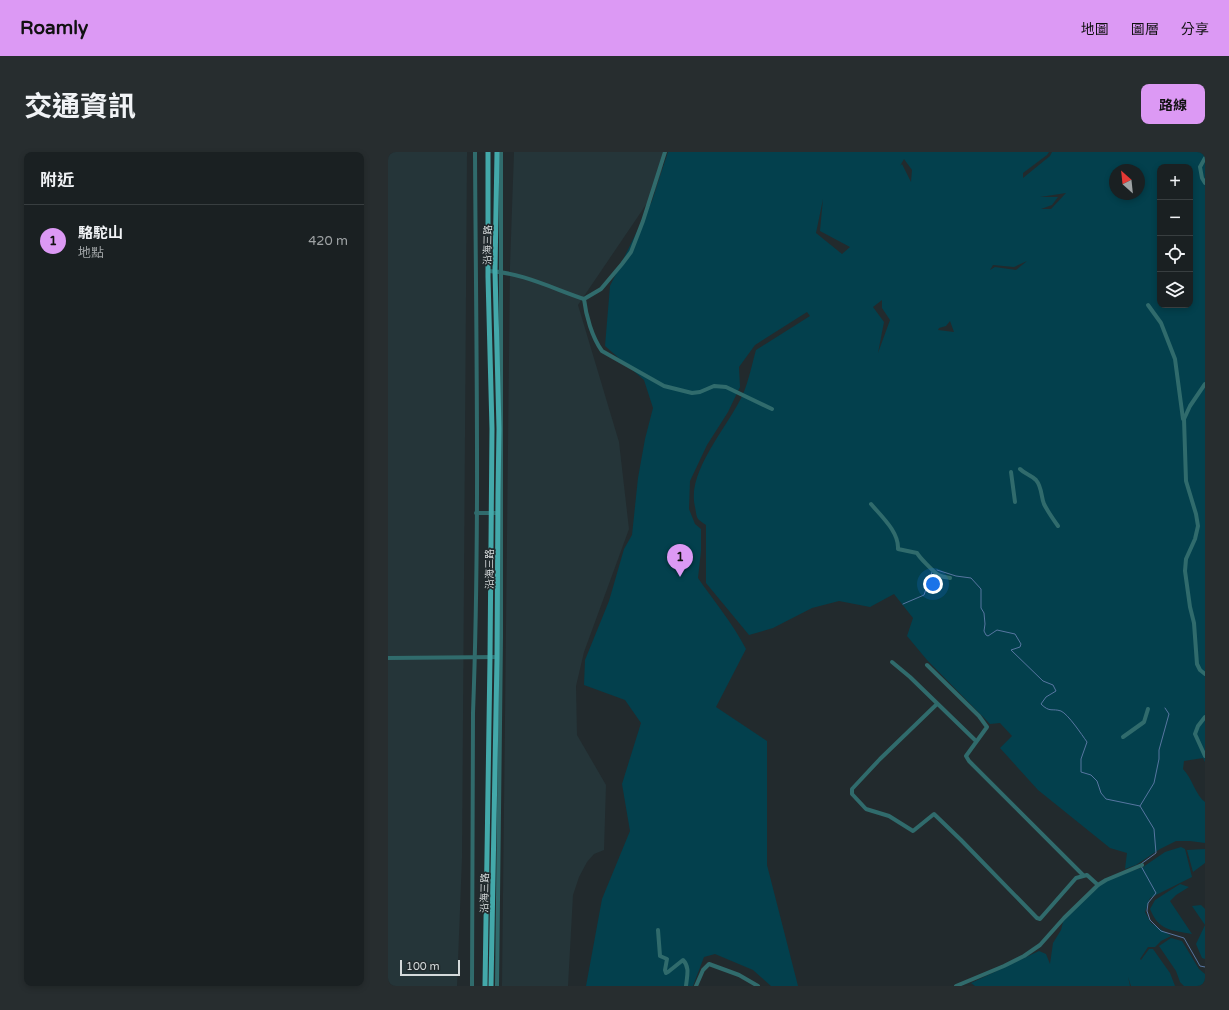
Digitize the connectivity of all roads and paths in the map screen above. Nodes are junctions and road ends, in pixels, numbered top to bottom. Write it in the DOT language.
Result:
graph roads {
  1 [pos="475,152"];
  2 [pos="488,152"];
  3 [pos="497,152"];
  4 [pos="501,152"];
  5 [pos="665,152"];
  6 [pos="1205,158"];
  7 [pos="1205,183"];
  8 [pos="488,271"];
  9 [pos="495,271"];
  10 [pos="502,272"];
  11 [pos="584,299"];
  12 [pos="1148,305"];
  13 [pos="1205,384"];
  14 [pos="772,409"];
  15 [pos="1184,419"];
  16 [pos="1020,469"];
  17 [pos="1011,472"];
  18 [pos="1015,502"];
  19 [pos="871,504"];
  20 [pos="476,513"];
  21 [pos="491,513"];
  22 [pos="500,513"];
  23 [pos="1058,526"];
  24 [pos="491,572"];
  25 [pos="500,572"];
  26 [pos="950,578"];
  27 [pos="499,657"];
  28 [pos="388,658"];
  29 [pos="475,658"];
  30 [pos="490,658"];
  31 [pos="892,662"];
  32 [pos="927,665"];
  33 [pos="1205,674"];
  34 [pos="499,688"];
  35 [pos="490,689"];
  36 [pos="937,704"];
  37 [pos="1148,709"];
  38 [pos="1205,717"];
  39 [pos="1123,737"];
  40 [pos="976,741"];
  41 [pos="489,742"];
  42 [pos="498,742"];
  43 [pos="1205,756"];
  44 [pos="488,788"];
  45 [pos="497,788"];
  46 [pos="488,824"];
  47 [pos="497,824"];
  48 [pos="487,863"];
  49 [pos="496,863"];
  50 [pos="1140,866"];
  51 [pos="1083,875"];
  52 [pos="1098,885"];
  53 [pos="658,930"];
  54 [pos="473,986"];
  55 [pos="485,986"];
  56 [pos="491,986"];
  57 [pos="497,986"];
  58 [pos="686,986"];
  59 [pos="696,986"];
  60 [pos="758,986"];
  61 [pos="956,986"];
  1 -- 20 [label="street, 沿海三路"];
  2 -- 8 [label="main road, 沿海三路"];
  3 -- 9 [label="main road, 沿海三路"];
  4 -- 10 [label="street, 沿海三路"];
  5 -- 11 [label="street"];
  6 -- 7 [label="street"];
  8 -- 9 [label="street"];
  8 -- 21 [label="main road, 沿海三路"];
  9 -- 10 [label="street"];
  9 -- 22 [label="main road, 沿海三路"];
  10 -- 11 [label="street"];
  10 -- 22 [label="street, 沿海三路"];
  11 -- 14 [label="street"];
  12 -- 15 [label="street"];
  13 -- 15 [label="street"];
  15 -- 33 [label="street"];
  16 -- 23 [label="street"];
  17 -- 18 [label="street"];
  19 -- 26 [label="street"];
  20 -- 21 [label="street"];
  20 -- 29 [label="street, 沿海三路"];
  21 -- 22 [label="street"];
  21 -- 24 [label="main road, 沿海三路"];
  22 -- 25 [label="main road, 沿海三路"];
  24 -- 25 [label="street"];
  24 -- 30 [label="main road, 沿海三路"];
  25 -- 27 [label="main road, 沿海三路"];
  27 -- 30 [label="street"];
  27 -- 34 [label="main road, 沿海三路"];
  28 -- 29 [label="street"];
  29 -- 30 [label="street"];
  29 -- 54 [label="street, 沿海三路"];
  30 -- 35 [label="main road, 沿海三路"];
  31 -- 36 [label="street"];
  32 -- 40 [label="street"];
  34 -- 35 [label="street"];
  34 -- 42 [label="main road, 沿海三路"];
  35 -- 41 [label="main road, 沿海三路"];
  36 -- 40 [label="street"];
  36 -- 51 [label="street"];
  37 -- 39 [label="street"];
  38 -- 43 [label="street"];
  40 -- 51 [label="street"];
  41 -- 42 [label="street"];
  41 -- 44 [label="main road, 沿海三路"];
  42 -- 45 [label="main road, 沿海三路"];
  44 -- 45 [label="street"];
  44 -- 46 [label="main road, 沿海三路"];
  45 -- 47 [label="main road, 沿海三路"];
  46 -- 47 [label="street"];
  46 -- 48 [label="main road, 沿海三路"];
  47 -- 49 [label="main road, 沿海三路"];
  48 -- 49 [label="street"];
  48 -- 55 [label="main road, 沿海三路"];
  49 -- 56 [label="main road, 沿海三路"];
  49 -- 57 [label="street, 沿海三路"];
  50 -- 52 [label="street"];
  51 -- 52 [label="street"];
  52 -- 61 [label="street"];
  53 -- 58 [label="street"];
  59 -- 60 [label="street"];
}
